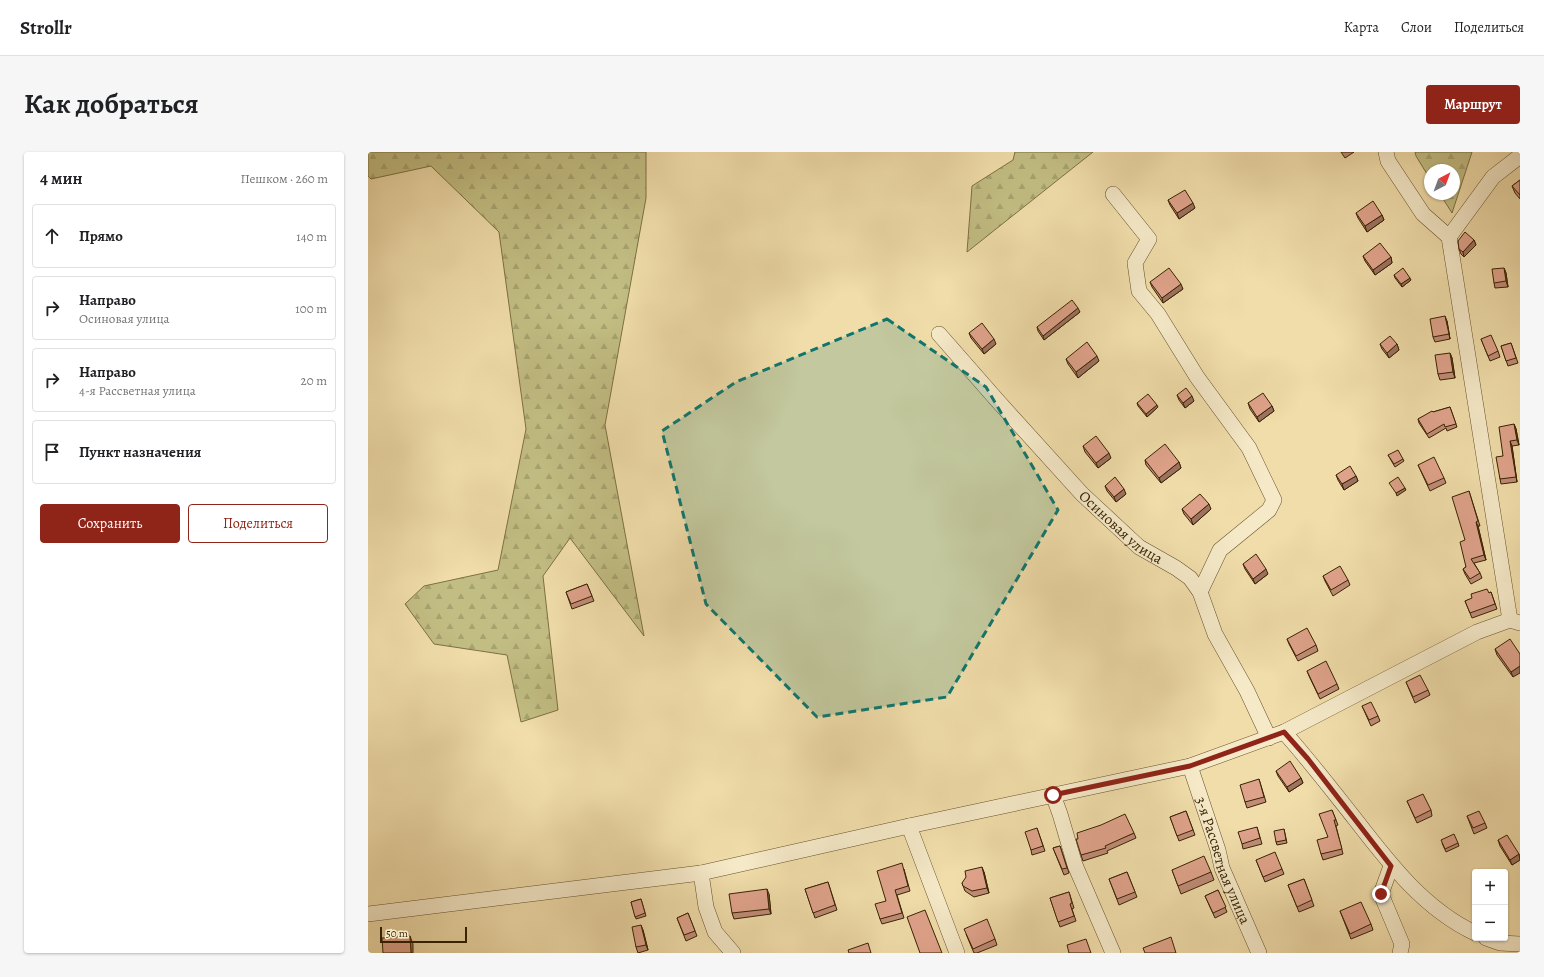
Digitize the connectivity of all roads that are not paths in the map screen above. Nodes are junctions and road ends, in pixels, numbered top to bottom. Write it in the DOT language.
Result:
graph roads {
  1 [pos="1386,152"];
  2 [pos="1520,156"];
  3 [pos="1113,194"];
  4 [pos="1449,237"];
  5 [pos="939,334"];
  6 [pos="1200,592"];
  7 [pos="1515,621"];
  8 [pos="1284,732"];
  9 [pos="1269,738"];
  10 [pos="1190,766"];
  11 [pos="1053,795"];
  12 [pos="909,826"];
  13 [pos="1391,866"];
  14 [pos="701,873"];
  15 [pos="368,914"];
  16 [pos="1472,932"];
  17 [pos="1520,944"];
  18 [pos="1496,945"];
  19 [pos="733,953"];
  20 [pos="957,953"];
  21 [pos="1113,953"];
  22 [pos="1259,953"];
  23 [pos="1400,953"];
  1 -- 4 [label="street"];
  2 -- 4 [label="street"];
  3 -- 6 [label="street"];
  4 -- 7 [label="street"];
  5 -- 6 [label="street, Осиновая улица"];
  6 -- 9 [label="street, Осиновая улица"];
  7 -- 8 [label="street"];
  8 -- 9 [label="street"];
  8 -- 13 [label="street"];
  9 -- 10 [label="street"];
  10 -- 11 [label="street"];
  10 -- 22 [label="street, 3-я Рассветная улица"];
  11 -- 12 [label="street"];
  11 -- 21 [label="street"];
  12 -- 14 [label="street"];
  12 -- 20 [label="street"];
  13 -- 16 [label="street"];
  13 -- 23 [label="street"];
  14 -- 15 [label="street"];
  14 -- 19 [label="street"];
  17 -- 18 [label="street"];
}
